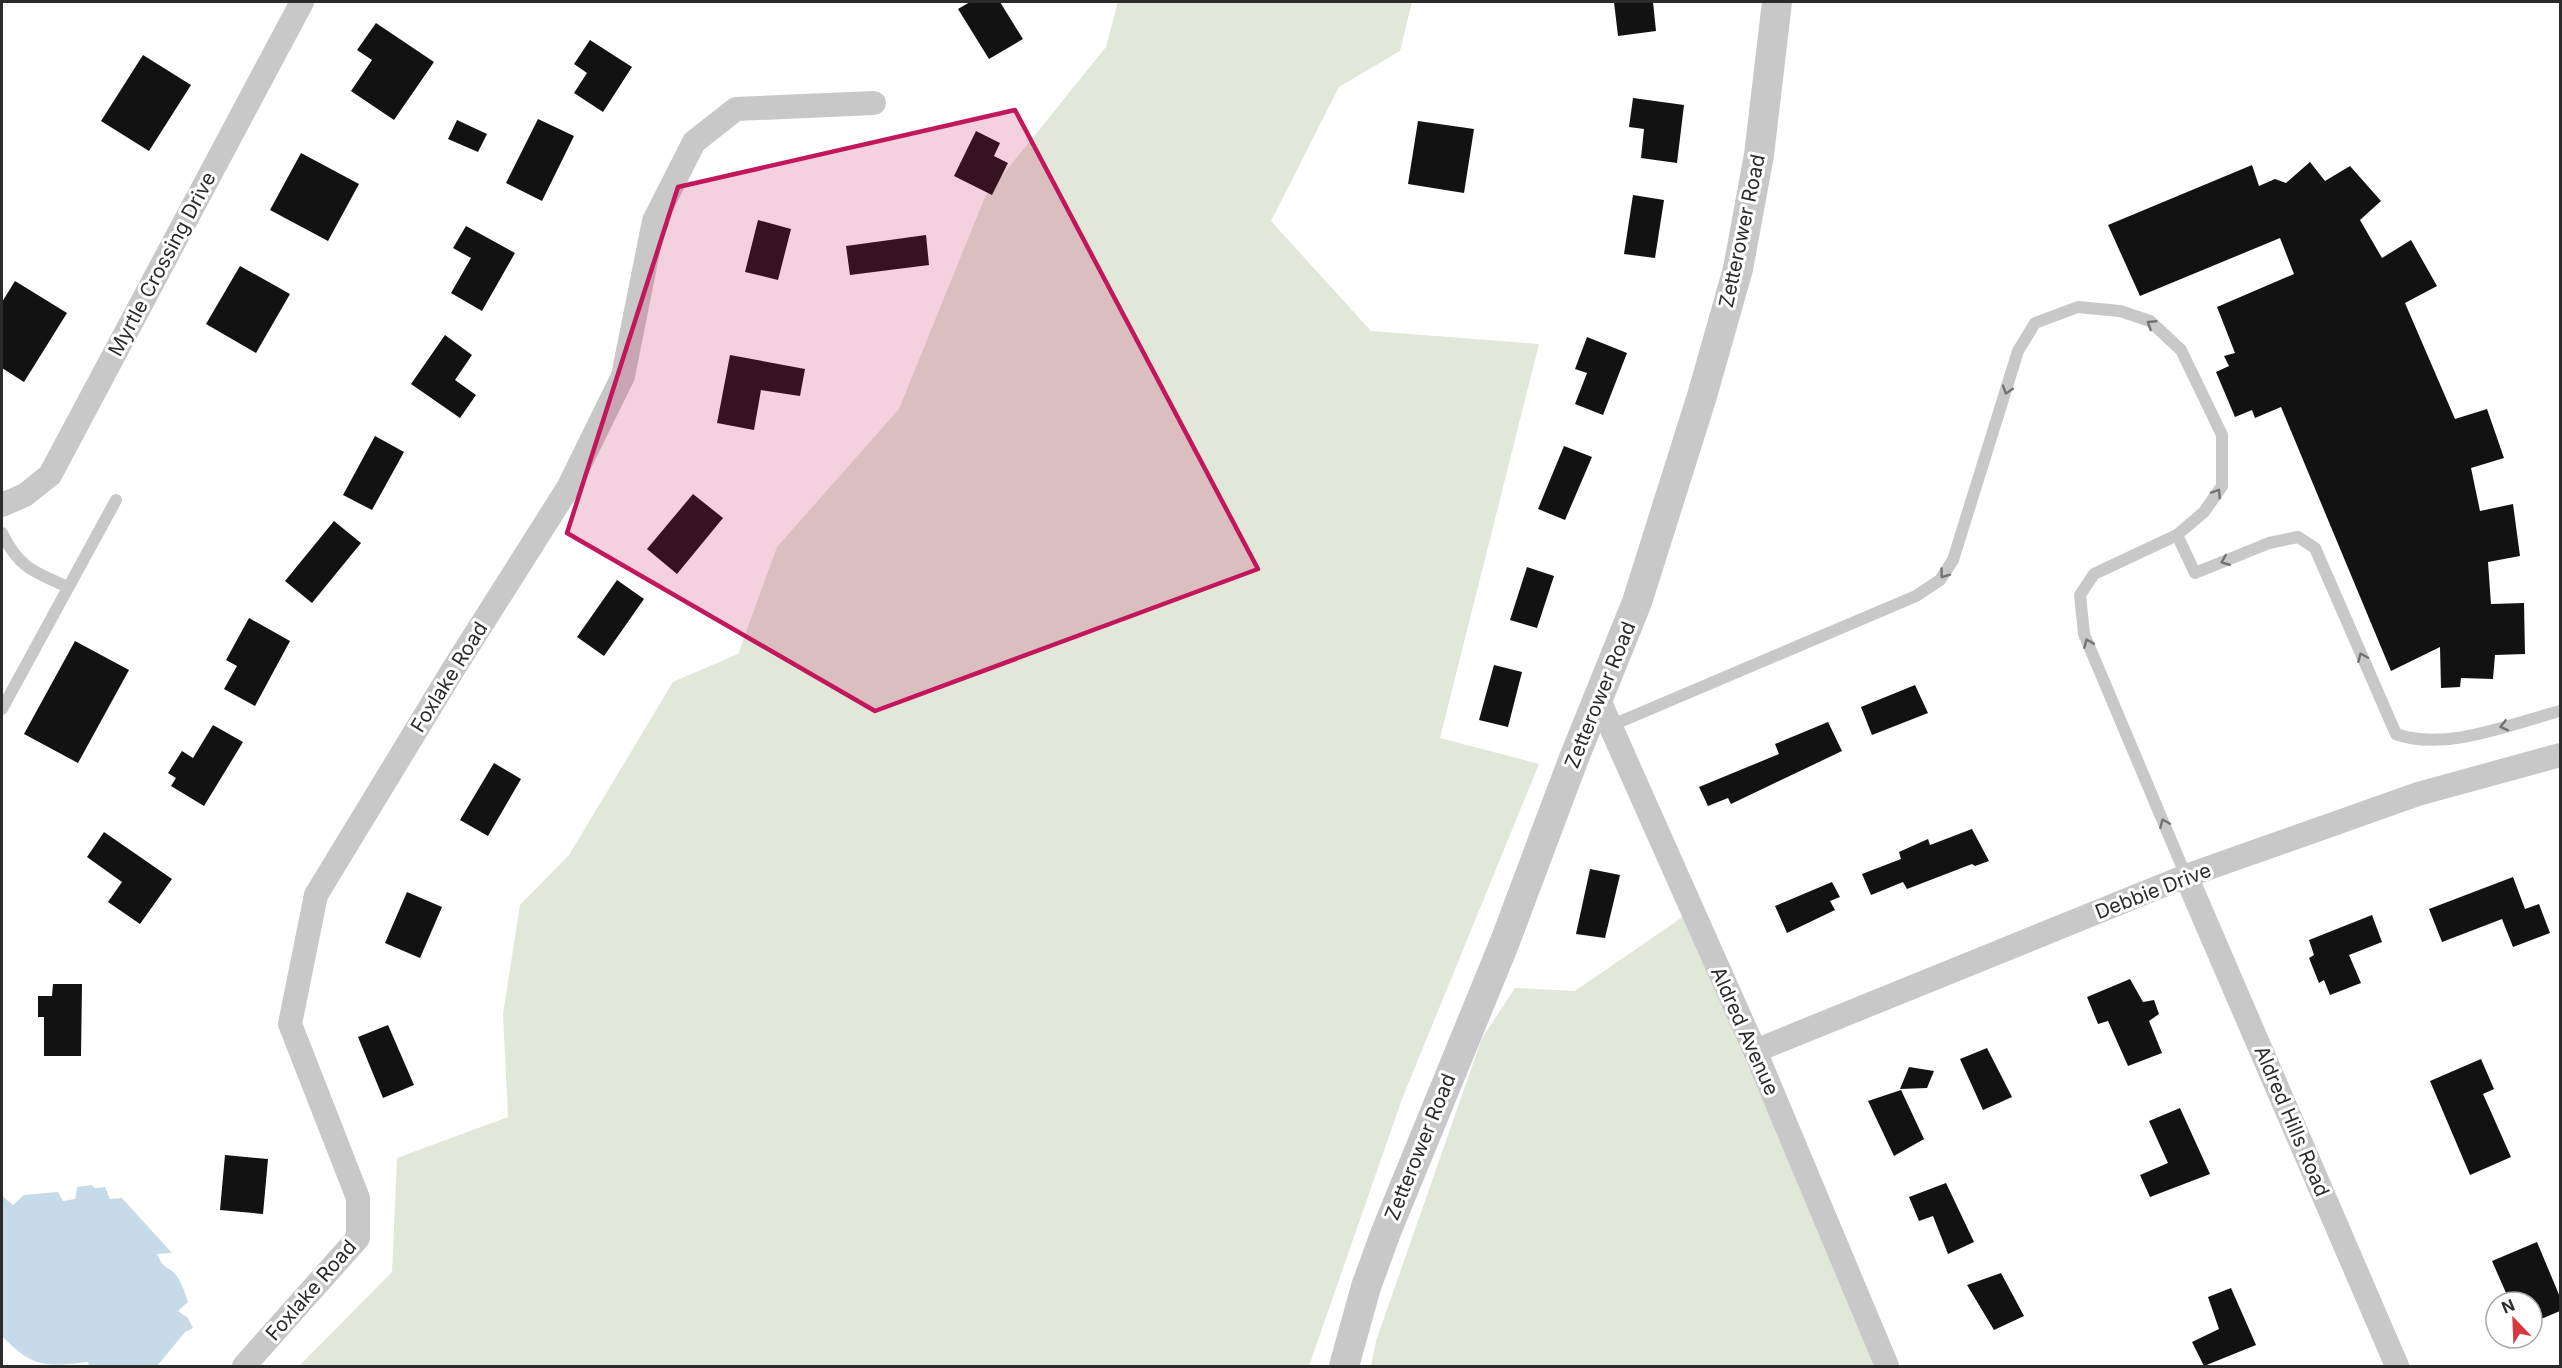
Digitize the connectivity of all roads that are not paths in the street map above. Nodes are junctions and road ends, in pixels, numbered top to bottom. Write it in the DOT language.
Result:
graph roads {
  1 [pos="302,2"];
  2 [pos="1777,2"];
  3 [pos="874,103"];
  4 [pos="116,500"];
  5 [pos="2,506"];
  6 [pos="2,533"];
  7 [pos="2177,536"];
  8 [pos="68,587"];
  9 [pos="1598,699"];
  10 [pos="2,709"];
  11 [pos="2560,711"];
  12 [pos="1610,726"];
  13 [pos="2560,755"];
  14 [pos="2187,876"];
  15 [pos="1755,1051"];
  16 [pos="244,1366"];
  17 [pos="1344,1366"];
  18 [pos="1887,1366"];
  19 [pos="2397,1366"];
  1 -- 5 [label="street, Myrtle Crossing Drive"];
  2 -- 9 [label="street, Zetterower Road"];
  3 -- 16 [label="street, Foxlake Road"];
  4 -- 8 [label="lane"];
  6 -- 8 [label="lane"];
  11 -- 7 [label="lane, one-way"];
  7 -- 12 [label="lane, one-way"];
  14 -- 7 [label="lane, one-way"];
  8 -- 10 [label="lane"];
  9 -- 12 [label="street, Aldred Avenue"];
  9 -- 17 [label="street, Zetterower Road"];
  12 -- 15 [label="street, Aldred Avenue"];
  13 -- 14 [label="street, Debbie Drive"];
  14 -- 15 [label="street, Debbie Drive"];
  14 -- 19 [label="street, Aldred Hills Road"];
  15 -- 18 [label="street, Aldred Avenue"];
}
